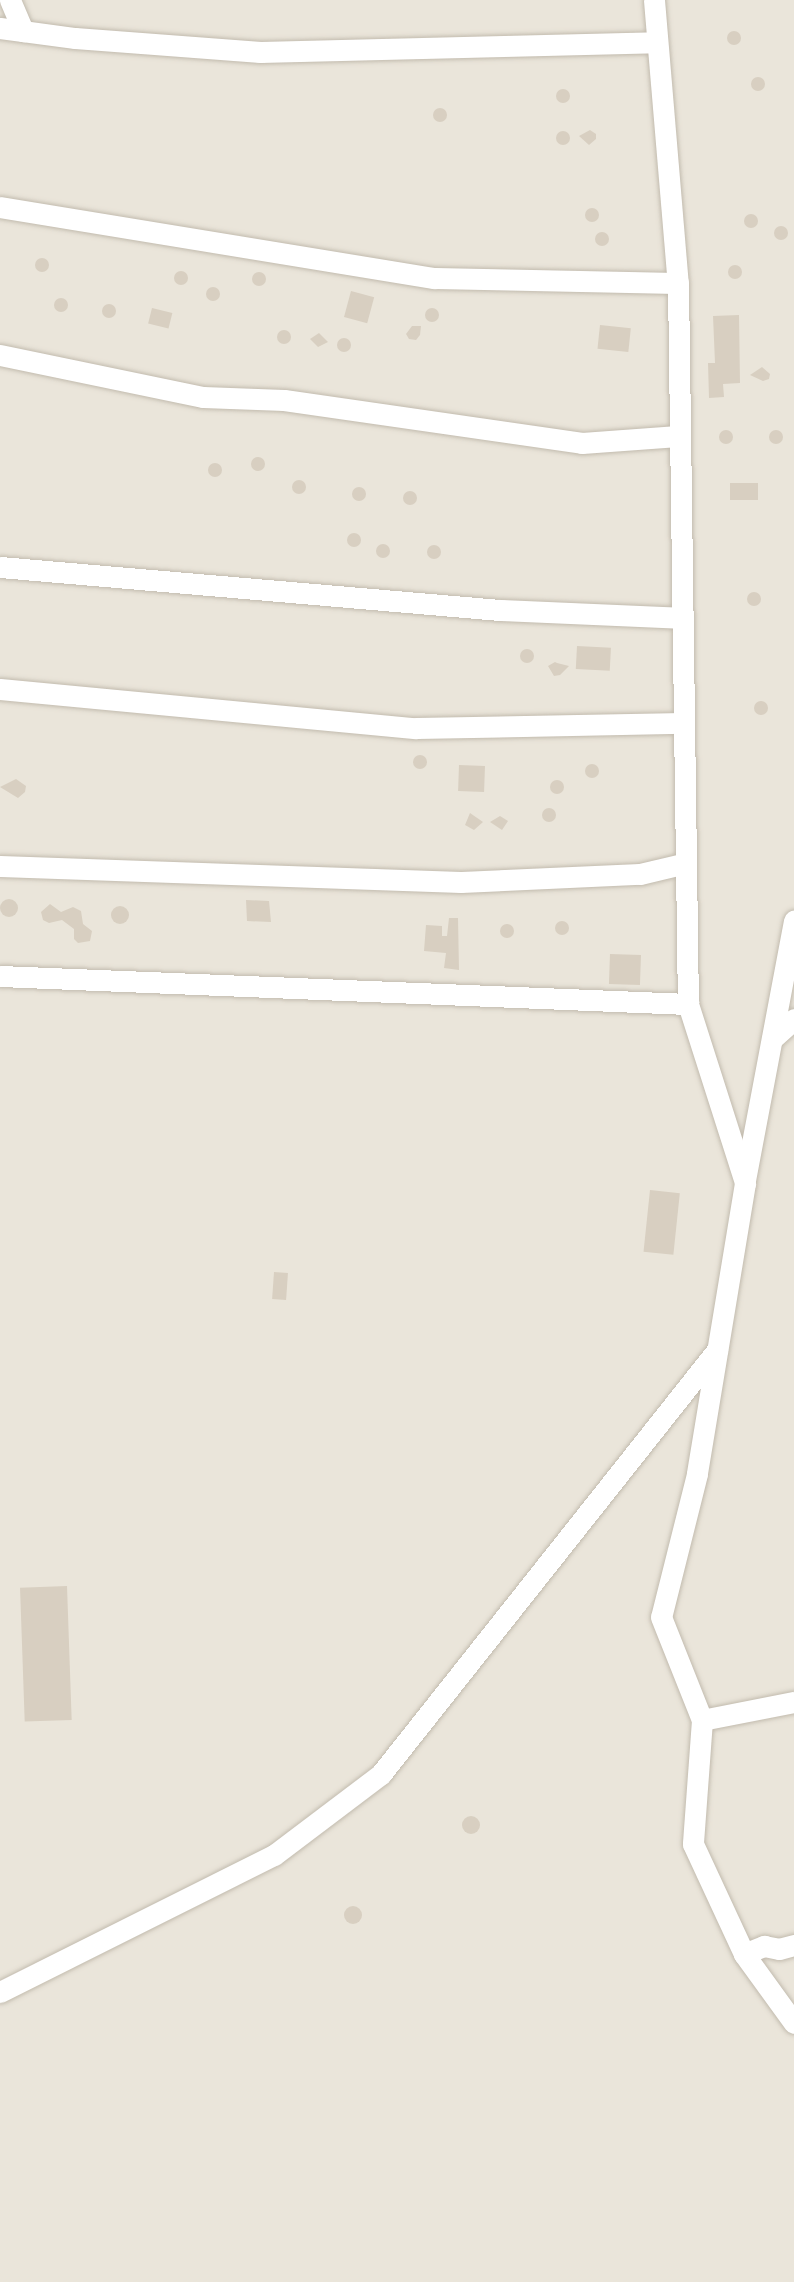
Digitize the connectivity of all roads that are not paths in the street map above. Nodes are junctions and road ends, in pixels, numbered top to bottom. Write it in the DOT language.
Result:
graph roads {
  1 [pos="10,0"];
  2 [pos="654,0"];
  3 [pos="0,28"];
  4 [pos="23,31"];
  5 [pos="656,42"];
  6 [pos="0,207"];
  7 [pos="678,283"];
  8 [pos="0,355"];
  9 [pos="678,436"];
  10 [pos="0,567"];
  11 [pos="681,618"];
  12 [pos="0,689"];
  13 [pos="683,723"];
  14 [pos="686,863"];
  15 [pos="0,866"];
  16 [pos="794,921"];
  17 [pos="0,976"];
  18 [pos="688,1004"];
  19 [pos="794,1019"];
  20 [pos="772,1039"];
  21 [pos="745,1183"];
  22 [pos="717,1349"];
  23 [pos="794,1702"];
  24 [pos="702,1720"];
  25 [pos="794,1945"];
  26 [pos="744,1954"];
  27 [pos="0,1992"];
  28 [pos="794,2023"];
  1 -- 4 [label="street"];
  2 -- 5 [label="street"];
  3 -- 4 [label="street"];
  4 -- 5 [label="street"];
  5 -- 7 [label="street"];
  6 -- 7 [label="street"];
  7 -- 9 [label="street"];
  8 -- 9 [label="street"];
  9 -- 11 [label="street"];
  10 -- 11 [label="street"];
  11 -- 13 [label="street"];
  12 -- 13 [label="street"];
  13 -- 14 [label="street"];
  14 -- 15 [label="street"];
  14 -- 18 [label="street"];
  16 -- 20 [label="street"];
  17 -- 18 [label="street"];
  18 -- 21 [label="street"];
  19 -- 20 [label="street"];
  20 -- 21 [label="street"];
  21 -- 22 [label="street"];
  22 -- 24 [label="street"];
  22 -- 27 [label="street"];
  23 -- 24 [label="street"];
  24 -- 26 [label="street"];
  25 -- 26 [label="street"];
  26 -- 28 [label="street"];
}
